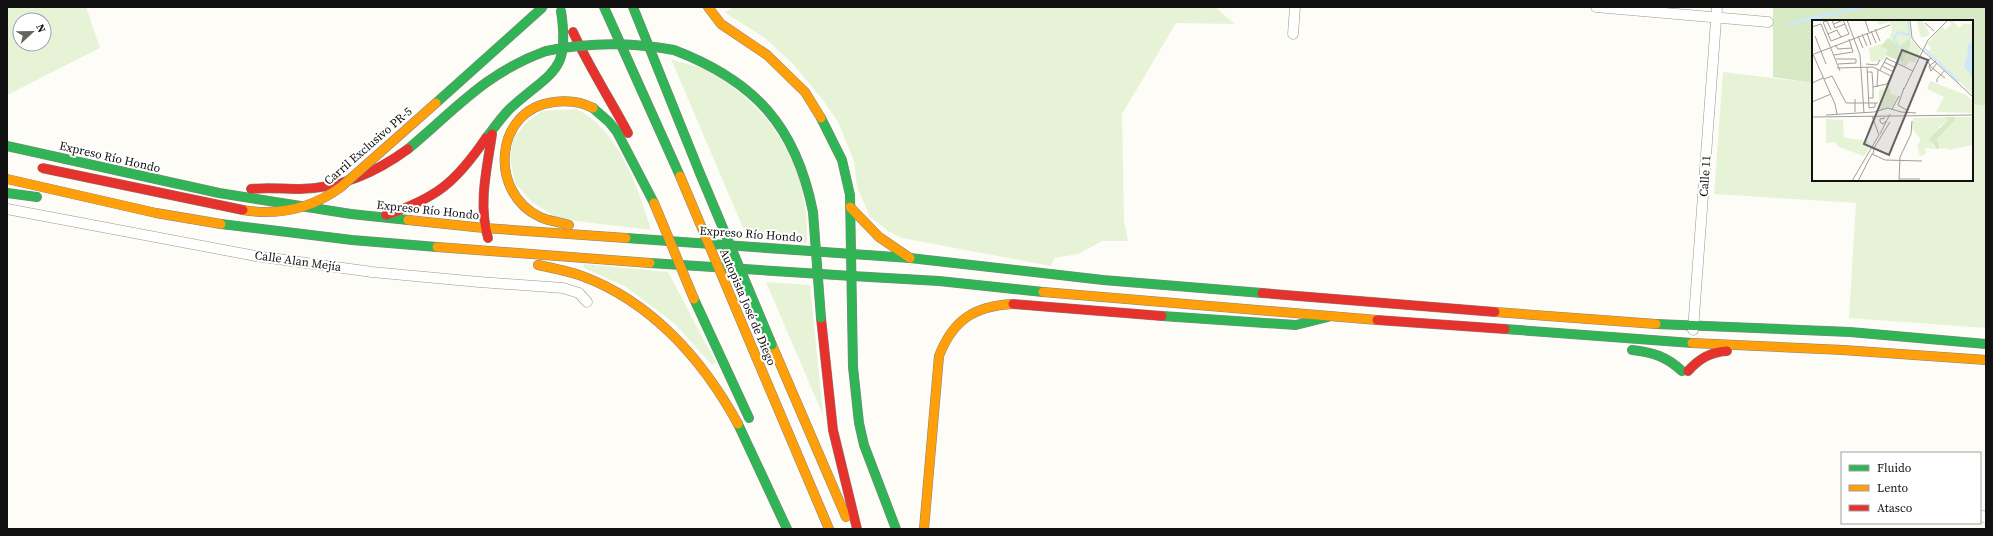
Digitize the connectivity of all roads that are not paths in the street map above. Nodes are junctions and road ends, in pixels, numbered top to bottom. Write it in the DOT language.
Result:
graph roads {
  1 [pos="543,7"];
  2 [pos="604,7"];
  3 [pos="633,7"];
  4 [pos="708,7"];
  5 [pos="1295,7"];
  6 [pos="1596,7"];
  7 [pos="1627,8"];
  8 [pos="560,9"];
  9 [pos="1716,12"];
  10 [pos="1768,22"];
  11 [pos="1292,34"];
  12 [pos="492,133"];
  13 [pos="7,146"];
  14 [pos="38,167"];
  15 [pos="7,179"];
  16 [pos="219,192"];
  17 [pos="7,193"];
  18 [pos="654,204"];
  19 [pos="850,207"];
  20 [pos="7,209"];
  21 [pos="156,213"];
  22 [pos="380,217"];
  23 [pos="484,228"];
  24 [pos="603,236"];
  25 [pos="488,252"];
  26 [pos="502,253"];
  27 [pos="852,254"];
  28 [pos="910,258"];
  29 [pos="852,276"];
  30 [pos="1275,295"];
  31 [pos="587,302"];
  32 [pos="1162,304"];
  33 [pos="1328,317"];
  34 [pos="1695,327"];
  35 [pos="1595,336"];
  36 [pos="1688,343"];
  37 [pos="1986,344"];
  38 [pos="1742,345"];
  39 [pos="1600,347"];
  40 [pos="1620,349"];
  41 [pos="1986,360"];
  42 [pos="754,428"];
  43 [pos="787,529"];
  44 [pos="829,529"];
  45 [pos="851,529"];
  46 [pos="857,529"];
  47 [pos="896,529"];
  48 [pos="924,529"];
  1 -- 14 [label="main road, Carril Exclusivo PR-5, bridge"];
  2 -- 44 [label="main road, Autopista José de Diego, bridge"];
  3 -- 45 [label="main road, Autopista José de Diego, bridge"];
  4 -- 19 [label="main road"];
  5 -- 11 [label="street"];
  6 -- 7 [label="street"];
  7 -- 9 [label="street"];
  8 -- 12 [label="main road"];
  8 -- 18 [label="main road"];
  9 -- 10 [label="street"];
  9 -- 34 [label="street, Calle 11"];
  12 -- 22 [label="main road"];
  12 -- 23 [label="main road"];
  13 -- 16 [label="main road, Expreso Río Hondo"];
  15 -- 21 [label="main road"];
  16 -- 22 [label="main road, Expreso Río Hondo"];
  16 -- 46 [label="main road, bridge"];
  17 -- 21 [label="main road"];
  18 -- 24 [label="main road"];
  18 -- 42 [label="main road, bridge"];
  19 -- 27 [label="main road"];
  19 -- 28 [label="main road"];
  20 -- 31 [label="street, Calle Alan Mejía"];
  21 -- 25 [label="main road"];
  22 -- 23 [label="main road, Expreso Río Hondo"];
  23 -- 24 [label="main road, Expreso Río Hondo"];
  23 -- 26 [label="main road"];
  24 -- 27 [label="main road, Expreso Río Hondo"];
  25 -- 26 [label="main road"];
  25 -- 43 [label="main road"];
  26 -- 29 [label="main road"];
  27 -- 28 [label="main road, Expreso Río Hondo"];
  27 -- 29 [label="main road"];
  28 -- 30 [label="main road, Expreso Río Hondo"];
  29 -- 32 [label="main road"];
  29 -- 47 [label="main road"];
  30 -- 32 [label="main road"];
  30 -- 34 [label="main road, Expreso Río Hondo"];
  32 -- 33 [label="main road"];
  33 -- 35 [label="main road"];
  33 -- 48 [label="main road"];
  34 -- 36 [label="street, Calle 11"];
  34 -- 37 [label="main road, Expreso Río Hondo"];
  35 -- 36 [label="main road"];
  35 -- 39 [label="main road"];
  36 -- 38 [label="main road"];
  38 -- 40 [label="main road"];
  38 -- 41 [label="main road"];
}
